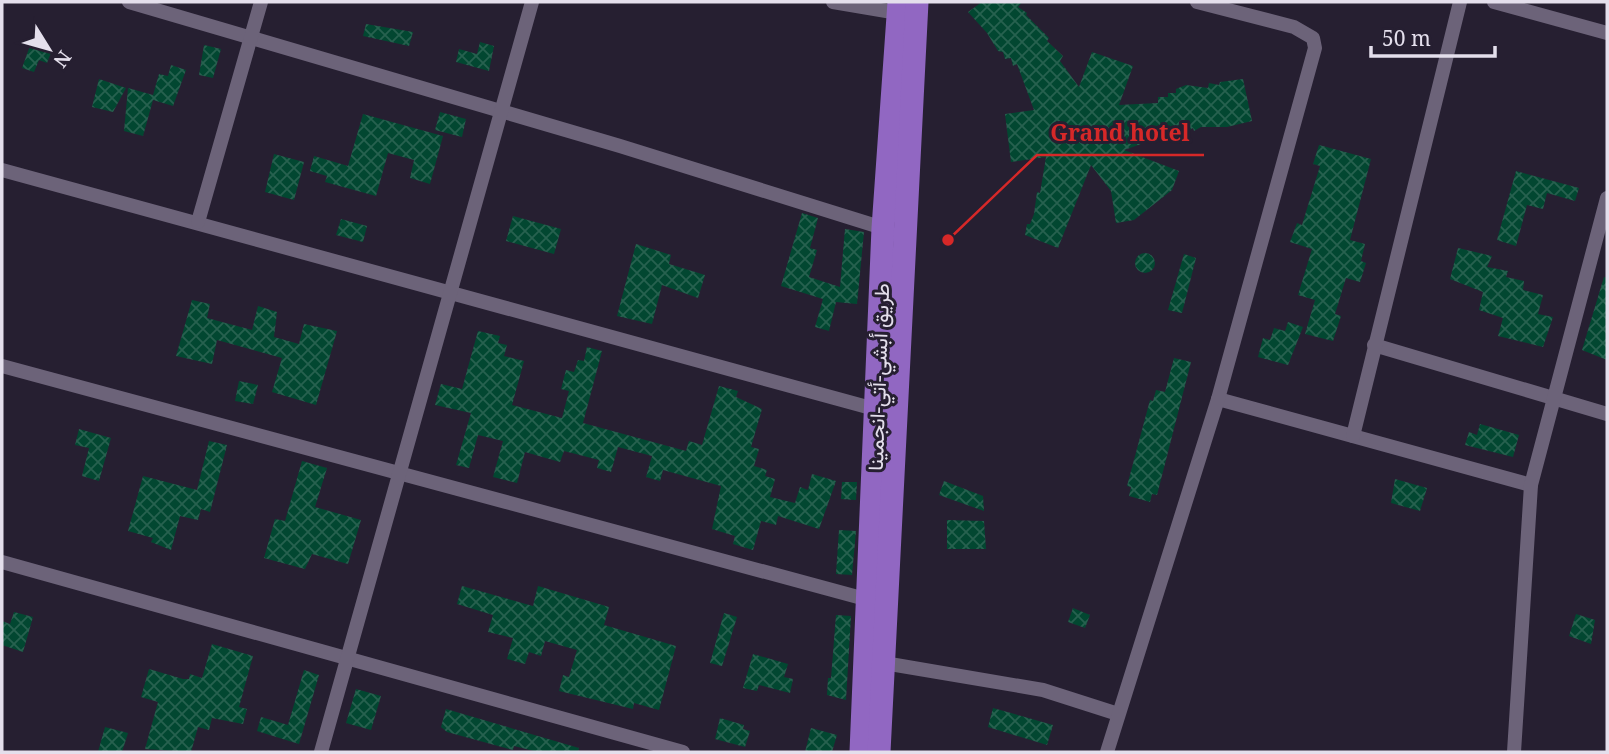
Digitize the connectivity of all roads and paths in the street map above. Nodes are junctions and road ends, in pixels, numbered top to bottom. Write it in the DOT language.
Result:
graph roads {
  1 [pos="129,2"];
  2 [pos="261,2"];
  3 [pos="532,2"];
  4 [pos="833,2"];
  5 [pos="1198,2"];
  6 [pos="1460,2"];
  7 [pos="1494,2"];
  8 [pos="905,6"];
  9 [pos="1607,33"];
  10 [pos="251,36"];
  11 [pos="502,111"];
  12 [pos="2,170"];
  13 [pos="1607,198"];
  14 [pos="198,222"];
  15 [pos="883,228"];
  16 [pos="450,295"];
  17 [pos="1374,345"];
  18 [pos="2,366"];
  19 [pos="1552,397"];
  20 [pos="1218,399"];
  21 [pos="887,412"];
  22 [pos="1607,414"];
  23 [pos="1353,436"];
  24 [pos="401,474"];
  25 [pos="1531,485"];
  26 [pos="2,562"];
  27 [pos="869,600"];
  28 [pos="348,659"];
  29 [pos="884,663"];
  30 [pos="1118,714"];
  31 [pos="321,752"];
  32 [pos="684,752"];
  33 [pos="861,752"];
  34 [pos="879,752"];
  35 [pos="1107,752"];
  36 [pos="1514,752"];
  1 -- 10 [label="street"];
  2 -- 10 [label="street"];
  3 -- 11 [label="street"];
  4 -- 8 [label="street"];
  5 -- 20 [label="street"];
  6 -- 17 [label="street"];
  7 -- 9 [label="street"];
  8 -- 15 [label="highway, طريق أبشي-أتي-انجمينا"];
  8 -- 21 [label="highway"];
  10 -- 11 [label="street"];
  10 -- 14 [label="street"];
  11 -- 15 [label="street"];
  11 -- 16 [label="street"];
  12 -- 14 [label="street"];
  13 -- 19 [label="street"];
  14 -- 16 [label="street"];
  15 -- 21 [label="highway, طريق أبشي-أتي-انجمينا"];
  16 -- 21 [label="street"];
  16 -- 24 [label="street"];
  17 -- 19 [label="street"];
  17 -- 23 [label="street"];
  18 -- 24 [label="street"];
  19 -- 22 [label="street"];
  19 -- 25 [label="street"];
  20 -- 23 [label="street"];
  20 -- 30 [label="street"];
  21 -- 27 [label="highway, طريق أبشي-أتي-انجمينا"];
  21 -- 29 [label="highway"];
  23 -- 25 [label="street"];
  24 -- 27 [label="street"];
  24 -- 28 [label="street"];
  25 -- 36 [label="street"];
  26 -- 28 [label="street"];
  27 -- 33 [label="highway, طريق أبشي-أتي-انجمينا"];
  28 -- 31 [label="street"];
  28 -- 32 [label="street"];
  29 -- 30 [label="street"];
  29 -- 34 [label="highway"];
  30 -- 35 [label="street"];
}
